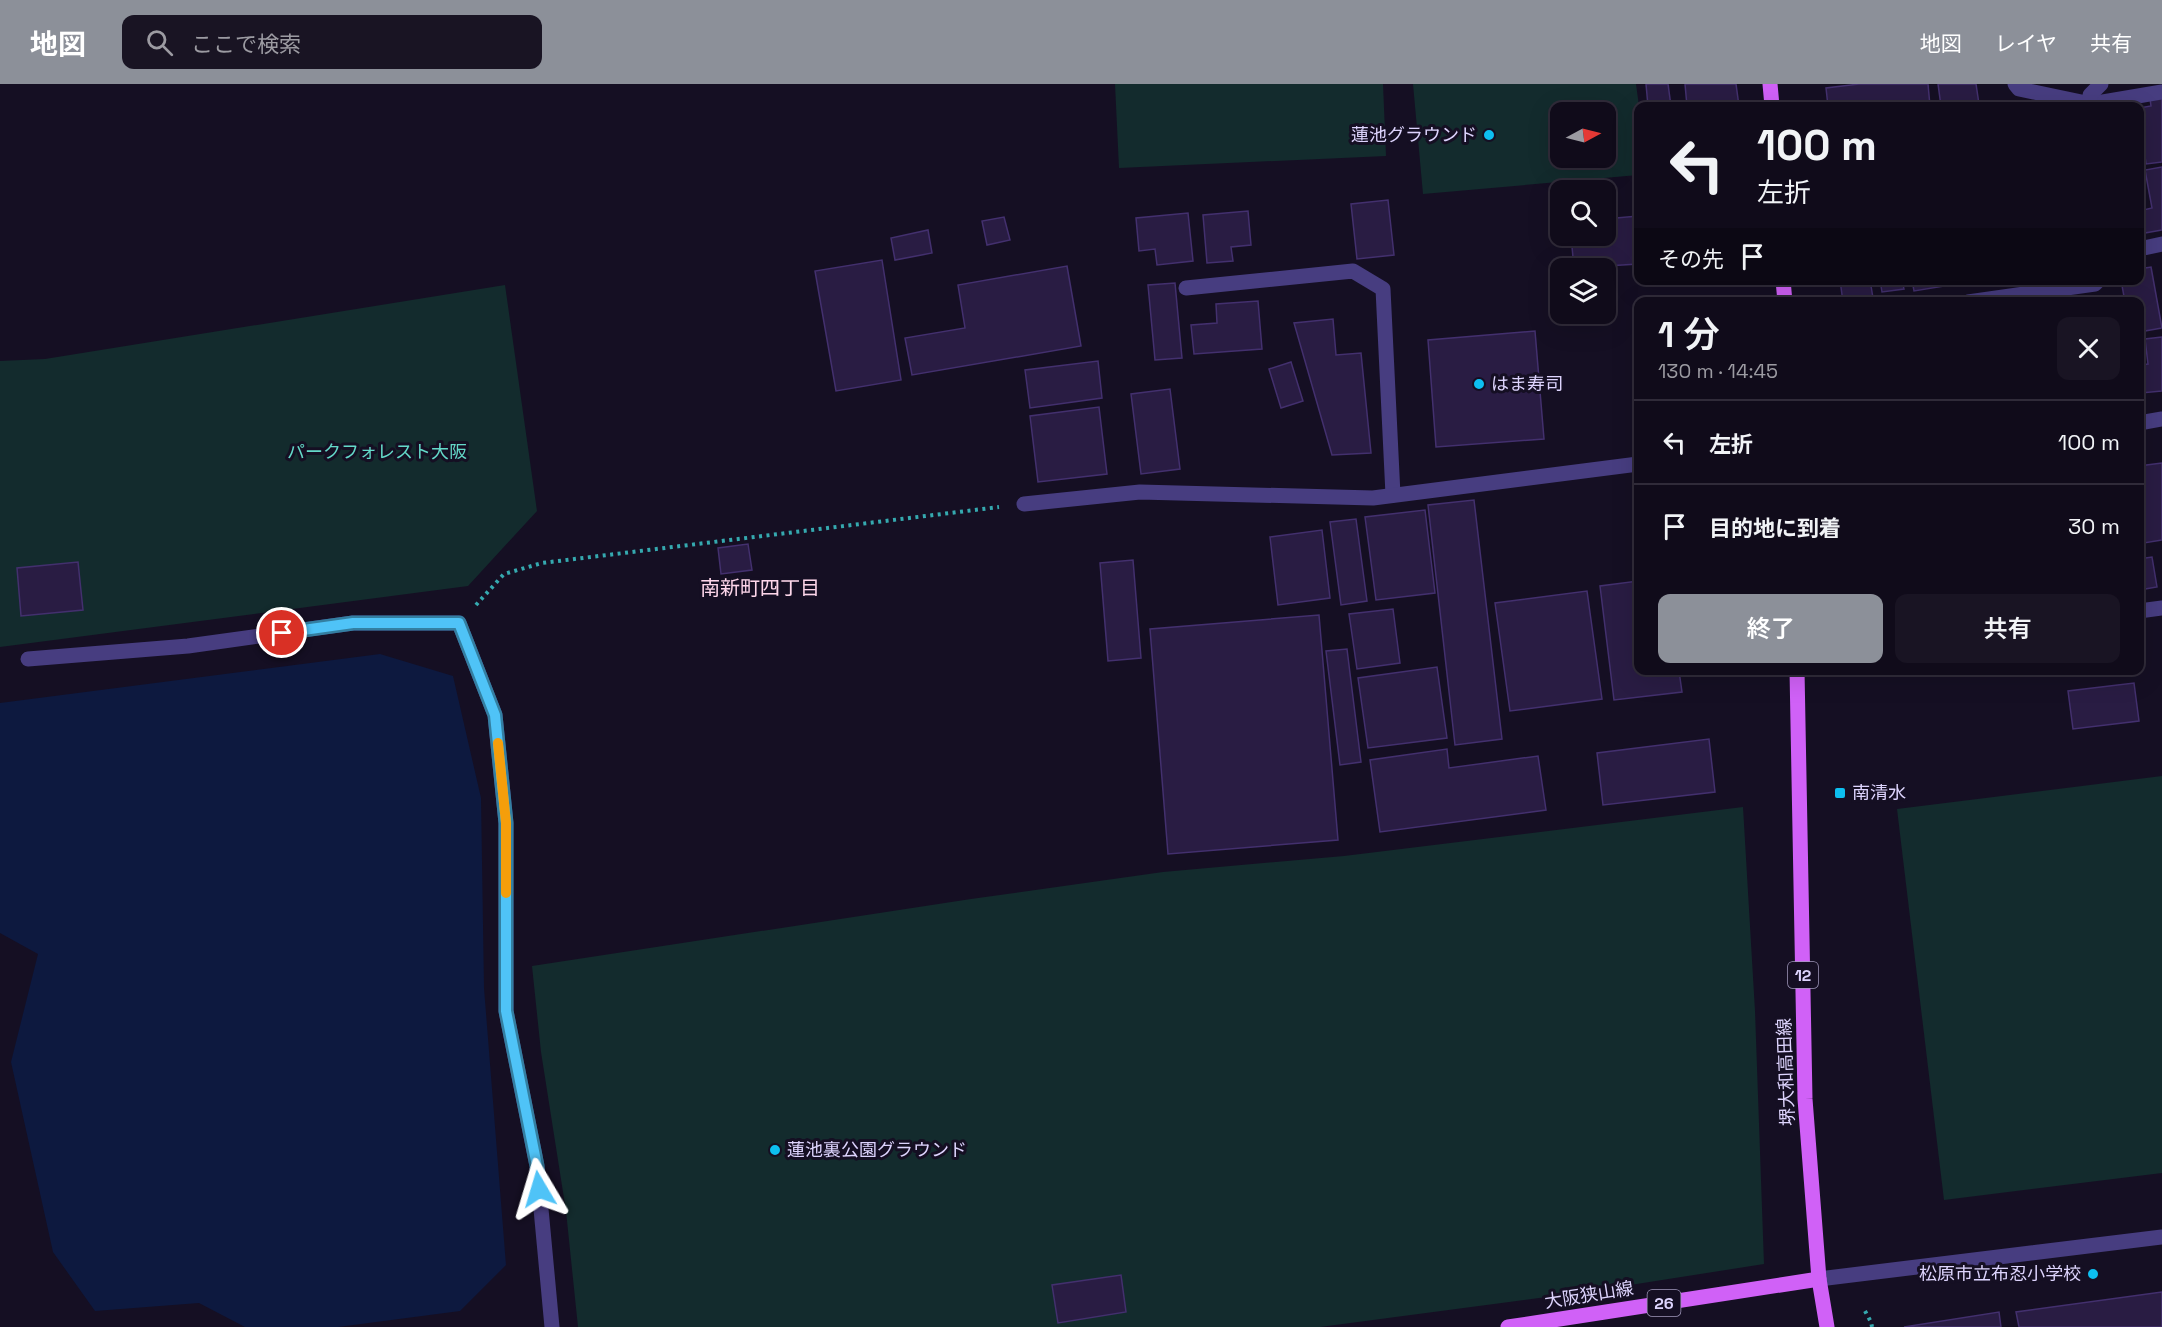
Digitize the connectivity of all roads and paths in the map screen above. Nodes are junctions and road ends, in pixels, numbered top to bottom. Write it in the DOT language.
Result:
graph roads {
  1 [pos="1770,84"];
  2 [pos="2015,84"];
  3 [pos="2100,84"];
  4 [pos="2162,92"];
  5 [pos="1772,102"];
  6 [pos="2078,102"];
  7 [pos="2091,102"];
  8 [pos="2107,102"];
  9 [pos="2162,244"];
  10 [pos="2144,248"];
  11 [pos="2089,285"];
  12 [pos="1186,288"];
  13 [pos="2004,297"];
  14 [pos="2162,419"];
  15 [pos="2144,422"];
  16 [pos="1634,465"];
  17 [pos="1393,495"];
  18 [pos="1024,504"];
  19 [pos="2162,608"];
  20 [pos="2144,610"];
  21 [pos="459,623"];
  22 [pos="28,659"];
  23 [pos="1797,675"];
  24 [pos="2162,1238"];
  25 [pos="1819,1279"];
  26 [pos="1865,1311"];
  27 [pos="552,1327"];
  28 [pos="1508,1327"];
  29 [pos="1827,1327"];
  30 [pos="1872,1327"];
  1 -- 5 [label="main road"];
  2 -- 6 [label="street"];
  3 -- 7 [label="street"];
  4 -- 8 [label="street"];
  9 -- 10 [label="street"];
  11 -- 13 [label="street"];
  12 -- 17 [label="street"];
  14 -- 15 [label="street"];
  16 -- 17 [label="street"];
  17 -- 18 [label="street"];
  18 -- 21 [label="path"];
  19 -- 20 [label="street"];
  21 -- 22 [label="street"];
  21 -- 27 [label="street"];
  23 -- 25 [label="main road, 堺大和高田線 / 12"];
  24 -- 25 [label="street"];
  25 -- 28 [label="main road, 大阪狭山線 / 26"];
  25 -- 29 [label="main road, 堺大和高田線 / 12"];
  26 -- 30 [label="path"];
}
